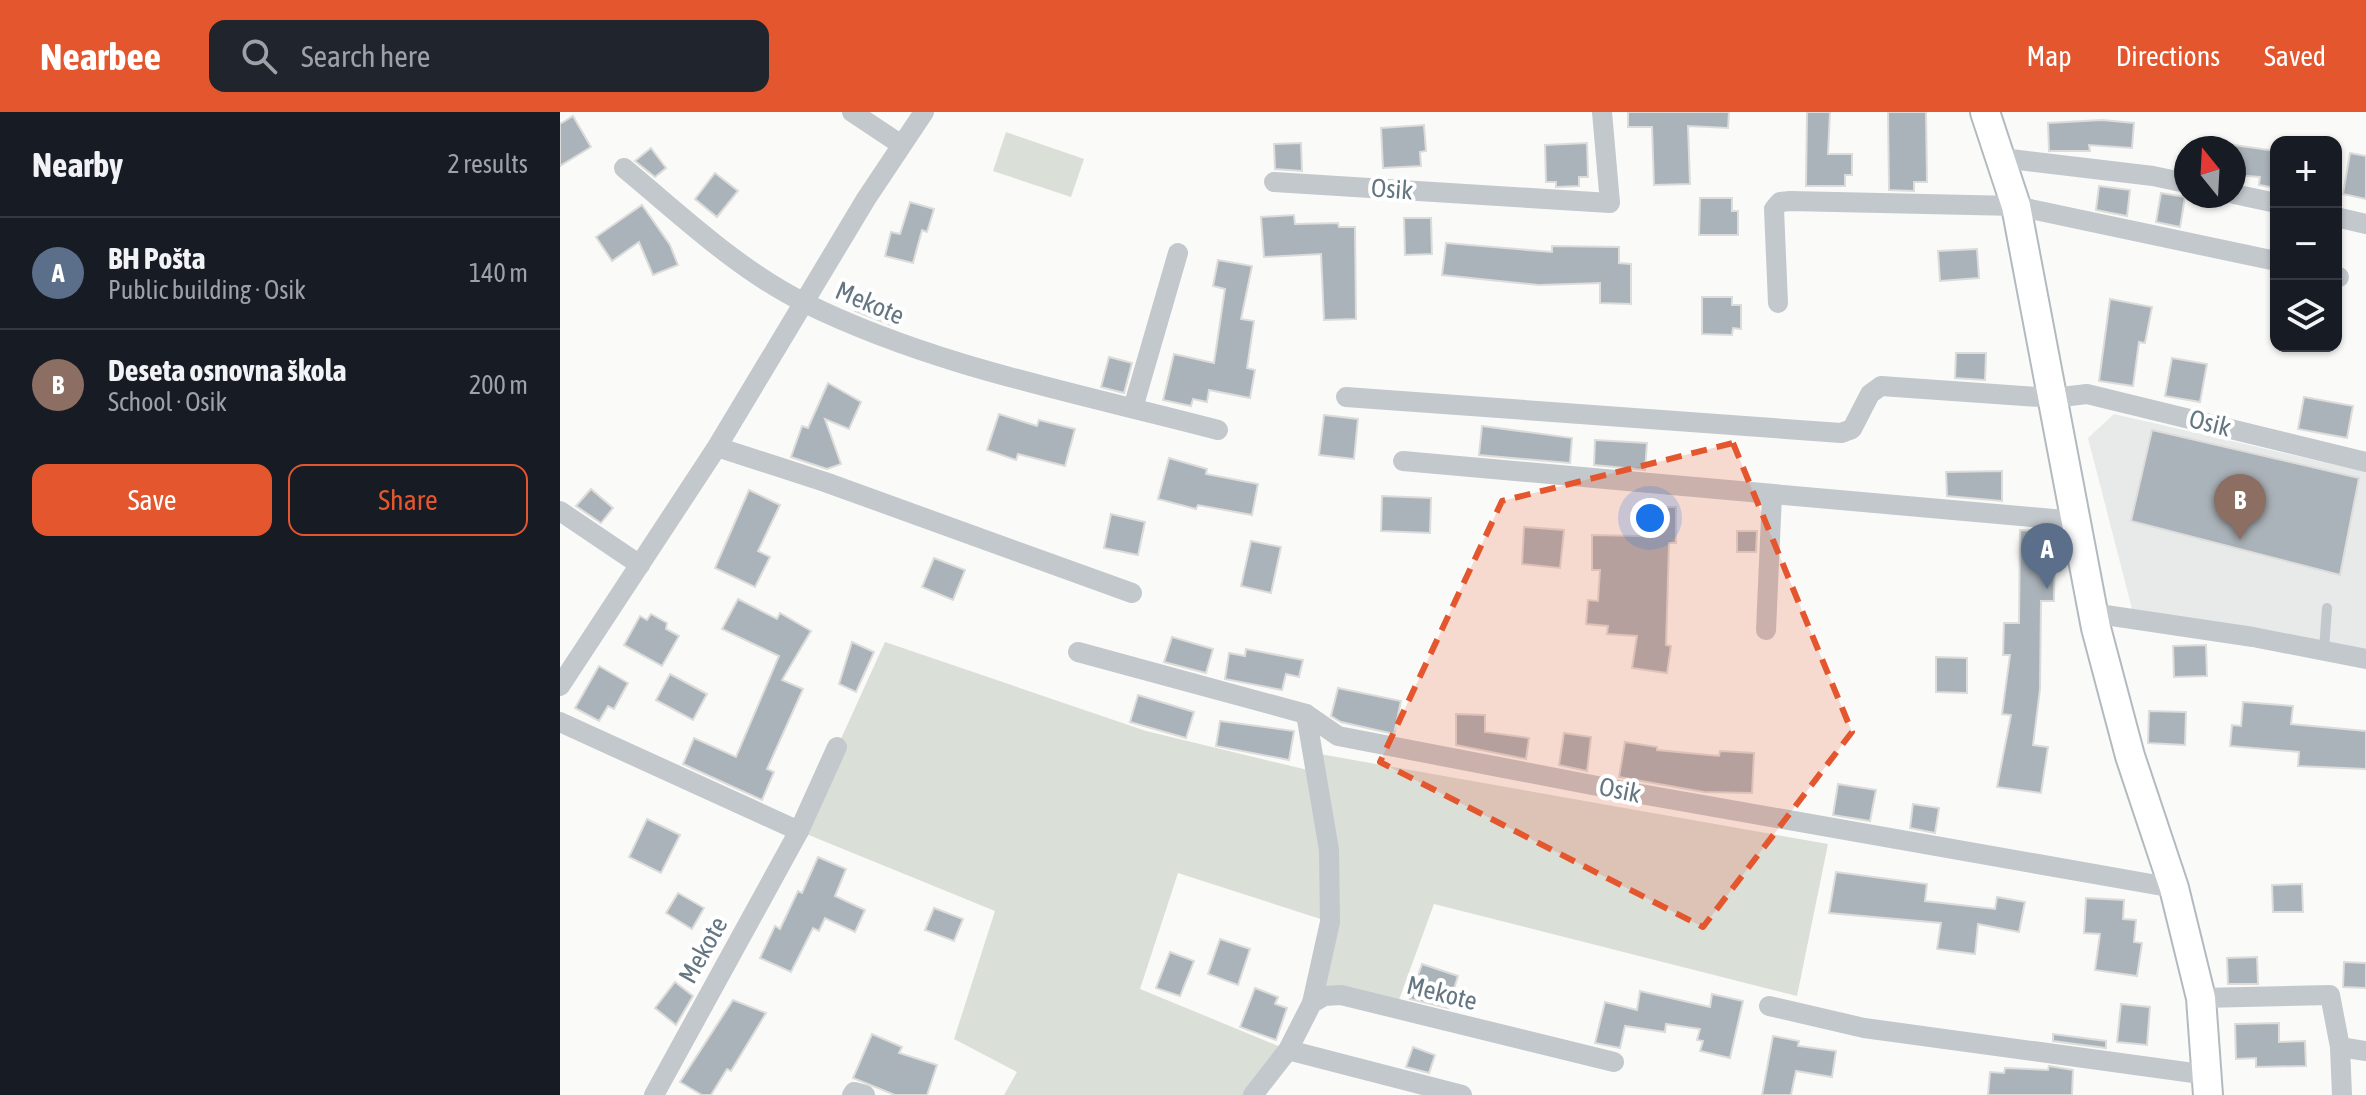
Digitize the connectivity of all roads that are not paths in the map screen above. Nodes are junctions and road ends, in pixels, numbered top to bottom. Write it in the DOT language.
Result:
graph roads {
  1 [pos="852,112"];
  2 [pos="924,112"];
  3 [pos="1602,112"];
  4 [pos="1985,112"];
  5 [pos="900,144"];
  6 [pos="2002,158"];
  7 [pos="624,168"];
  8 [pos="2174,180"];
  9 [pos="1274,182"];
  10 [pos="2246,197"];
  11 [pos="2270,202"];
  12 [pos="2016,206"];
  13 [pos="2342,218"];
  14 [pos="2366,224"];
  15 [pos="1178,253"];
  16 [pos="2270,260"];
  17 [pos="803,302"];
  18 [pos="1778,303"];
  19 [pos="1346,397"];
  20 [pos="2053,398"];
  21 [pos="1133,408"];
  22 [pos="1218,430"];
  23 [pos="717,447"];
  24 [pos="1403,461"];
  25 [pos="2366,462"];
  26 [pos="1772,495"];
  27 [pos="560,511"];
  28 [pos="2076,521"];
  29 [pos="640,565"];
  30 [pos="1132,593"];
  31 [pos="2327,608"];
  32 [pos="2092,613"];
  33 [pos="1766,630"];
  34 [pos="2324,649"];
  35 [pos="1078,652"];
  36 [pos="2366,659"];
  37 [pos="560,686"];
  38 [pos="1306,714"];
  39 [pos="560,722"];
  40 [pos="837,747"];
  41 [pos="799,831"];
  42 [pos="2174,888"];
  43 [pos="2201,998"];
  44 [pos="1312,1003"];
  45 [pos="1769,1006"];
  46 [pos="2340,1047"];
  47 [pos="1288,1050"];
  48 [pos="2366,1051"];
  49 [pos="1614,1062"];
  50 [pos="2208,1085"];
  51 [pos="654,1095"];
  52 [pos="852,1095"];
  53 [pos="865,1095"];
  54 [pos="1253,1095"];
  55 [pos="1462,1095"];
  56 [pos="2342,1095"];
  1 -- 5 [label="street"];
  2 -- 5 [label="street"];
  3 -- 9 [label="street, Osik"];
  4 -- 6 [label="main road"];
  5 -- 17 [label="street"];
  6 -- 8 [label="street"];
  6 -- 12 [label="main road"];
  7 -- 17 [label="street, Mekote"];
  10 -- 11 [label="street"];
  12 -- 16 [label="street"];
  12 -- 18 [label="street"];
  12 -- 20 [label="main road"];
  13 -- 14 [label="street"];
  15 -- 21 [label="street"];
  17 -- 21 [label="street, Mekote"];
  17 -- 23 [label="street"];
  19 -- 20 [label="street, Osik"];
  20 -- 25 [label="street, Osik"];
  20 -- 28 [label="main road"];
  21 -- 22 [label="street, Mekote"];
  23 -- 29 [label="street"];
  23 -- 30 [label="street"];
  24 -- 26 [label="street"];
  26 -- 28 [label="street"];
  26 -- 33 [label="street"];
  27 -- 29 [label="street"];
  28 -- 32 [label="main road"];
  29 -- 37 [label="street"];
  31 -- 34 [label="lane"];
  32 -- 34 [label="street"];
  32 -- 42 [label="main road"];
  34 -- 36 [label="street"];
  35 -- 38 [label="street, Osik"];
  38 -- 42 [label="street, Osik"];
  38 -- 44 [label="street"];
  39 -- 41 [label="street"];
  40 -- 41 [label="street, Mekote"];
  41 -- 51 [label="street, Mekote"];
  42 -- 43 [label="main road"];
  43 -- 46 [label="street"];
  43 -- 50 [label="main road"];
  44 -- 47 [label="street"];
  44 -- 49 [label="street, Mekote"];
  45 -- 50 [label="street"];
  46 -- 48 [label="street"];
  46 -- 56 [label="street"];
  47 -- 54 [label="street"];
  47 -- 55 [label="street"];
  52 -- 53 [label="street"];
}
